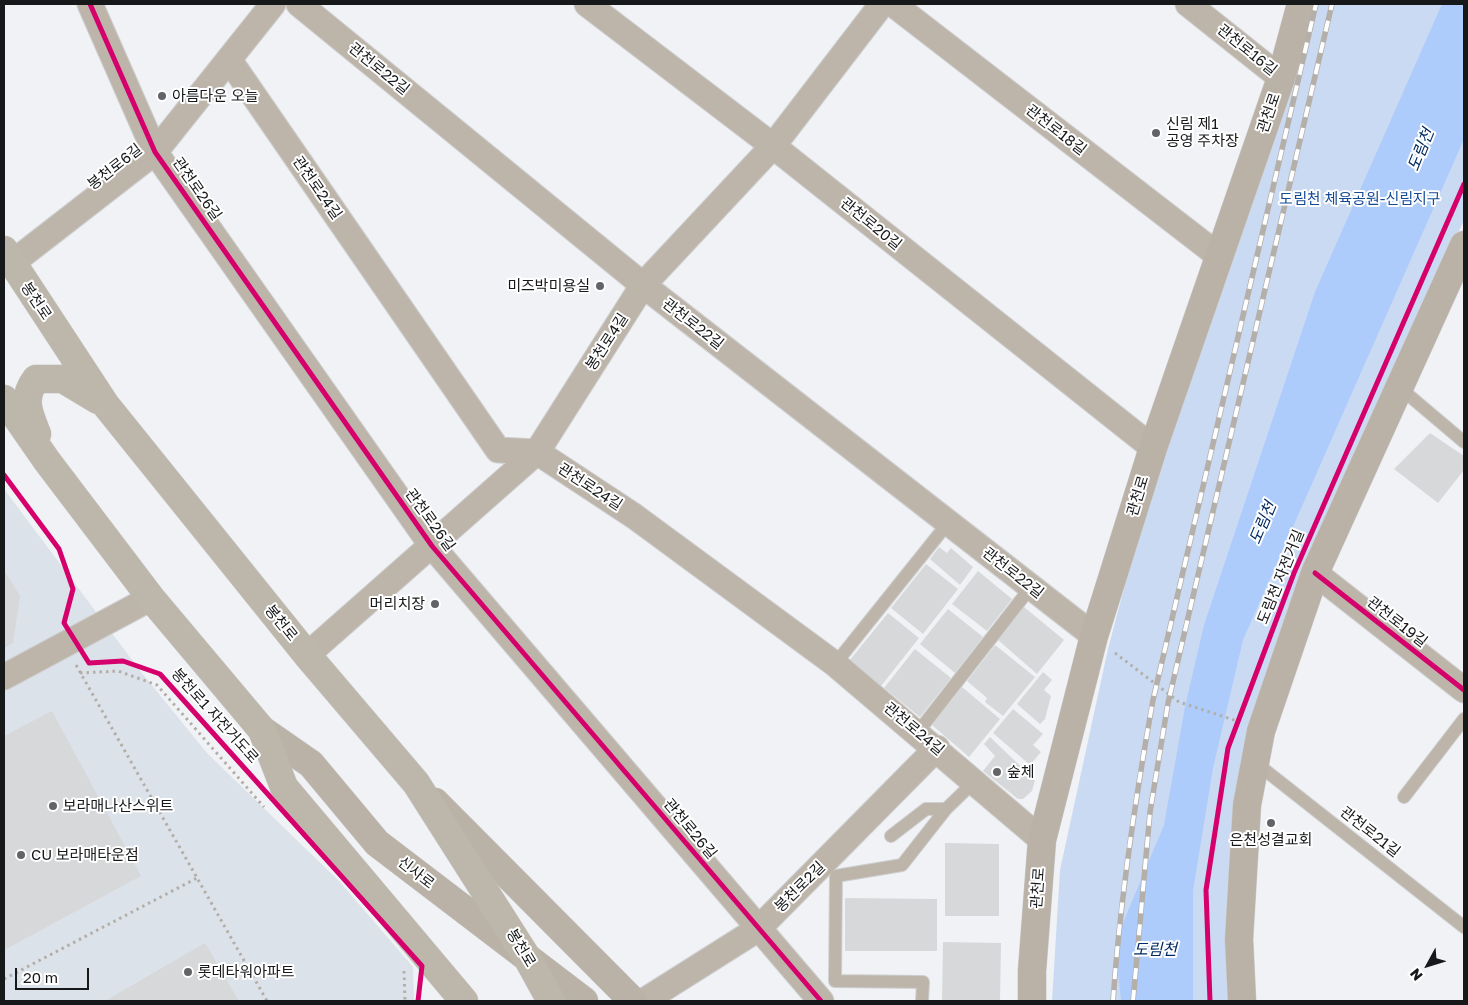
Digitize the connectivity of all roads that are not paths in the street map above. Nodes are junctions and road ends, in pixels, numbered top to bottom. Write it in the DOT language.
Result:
graph roads {
  1 [pos="90,4"];
  2 [pos="273,4"];
  3 [pos="299,4"];
  4 [pos="587,4"];
  5 [pos="882,4"];
  6 [pos="893,4"];
  7 [pos="1188,4"];
  8 [pos="1301,4"];
  9 [pos="230,61"];
  10 [pos="1282,78"];
  11 [pos="773,146"];
  12 [pos="156,152"];
  13 [pos="1464,245"];
  14 [pos="8,256"];
  15 [pos="1219,256"];
  16 [pos="643,285"];
  17 [pos="1399,387"];
  18 [pos="4,399"];
  19 [pos="105,404"];
  20 [pos="1464,442"];
  21 [pos="1153,448"];
  22 [pos="537,452"];
  23 [pos="47,461"];
  24 [pos="948,523"];
  25 [pos="432,546"];
  26 [pos="1315,573"];
  27 [pos="1031,588"];
  28 [pos="151,598"];
  29 [pos="1094,636"];
  30 [pos="307,655"];
  31 [pos="835,664"];
  32 [pos="4,677"];
  33 [pos="1464,690"];
  34 [pos="1464,720"];
  35 [pos="262,730"];
  36 [pos="918,732"];
  37 [pos="937,748"];
  38 [pos="1256,763"];
  39 [pos="975,781"];
  40 [pos="416,783"];
  41 [pos="1404,797"];
  42 [pos="946,809"];
  43 [pos="891,836"];
  44 [pos="1042,840"];
  45 [pos="1464,927"];
  46 [pos="758,929"];
  47 [pos="528,959"];
  48 [pos="1247,997"];
  49 [pos="558,998"];
  50 [pos="464,1001"];
  51 [pos="633,1001"];
  52 [pos="644,1001"];
  53 [pos="821,1001"];
  54 [pos="922,1001"];
  55 [pos="1032,1001"];
  1 -- 12 [label="street, 관천로26길"];
  2 -- 9 [label="street, 봉천로6길"];
  3 -- 16 [label="street, 관천로22길"];
  4 -- 11 [label="street, 관천로20길"];
  5 -- 11 [label="street, 봉천로4길"];
  6 -- 15 [label="street, 관천로18길"];
  7 -- 10 [label="street, 관천로16길"];
  8 -- 10 [label="main road, 관천로"];
  9 -- 12 [label="street, 봉천로6길"];
  9 -- 22 [label="street, 관천로24길"];
  10 -- 15 [label="main road, 관천로"];
  11 -- 16 [label="street, 봉천로4길"];
  11 -- 21 [label="street, 관천로20길"];
  12 -- 14 [label="street, 봉천로6길"];
  12 -- 25 [label="street, 관천로26길"];
  13 -- 17 [label="main road"];
  14 -- 19 [label="main road, 봉천로"];
  15 -- 21 [label="main road, 관천로"];
  16 -- 22 [label="street, 봉천로4길"];
  16 -- 24 [label="street, 관천로22길"];
  17 -- 20 [label="lane"];
  17 -- 26 [label="main road"];
  18 -- 23 [label="main road"];
  19 -- 23 [label="main road"];
  19 -- 30 [label="main road, 봉천로"];
  21 -- 29 [label="main road, 관천로"];
  22 -- 25 [label="street, 봉천로4길"];
  22 -- 31 [label="street, 관천로24길"];
  23 -- 28 [label="main road"];
  24 -- 27 [label="street, 관천로22길"];
  24 -- 31 [label="lane"];
  25 -- 30 [label="street, 봉천로4길"];
  25 -- 46 [label="street, 관천로26길"];
  26 -- 33 [label="street, 관천로19길"];
  26 -- 38 [label="main road"];
  27 -- 29 [label="street, 관천로22길"];
  27 -- 36 [label="lane"];
  28 -- 32 [label="street"];
  28 -- 35 [label="main road"];
  29 -- 44 [label="main road, 관천로"];
  30 -- 40 [label="main road, 봉천로"];
  31 -- 36 [label="street, 관천로24길"];
  34 -- 41 [label="lane"];
  35 -- 47 [label="main road, 신사로"];
  35 -- 50 [label="main road"];
  36 -- 37 [label="street, 관천로24길"];
  37 -- 39 [label="street, 관천로24길"];
  37 -- 46 [label="street, 봉천로2길"];
  38 -- 45 [label="lane, 관천로21길"];
  38 -- 48 [label="main road"];
  39 -- 42 [label="lane"];
  39 -- 44 [label="street, 관천로24길"];
  40 -- 47 [label="main road, 봉천로"];
  40 -- 51 [label="main road"];
  42 -- 43 [label="lane"];
  42 -- 54 [label="lane"];
  44 -- 55 [label="main road, 관천로"];
  46 -- 52 [label="street, 봉천로2길"];
  46 -- 53 [label="street, 관천로26길"];
  47 -- 49 [label="main road, 봉천로"];
}
